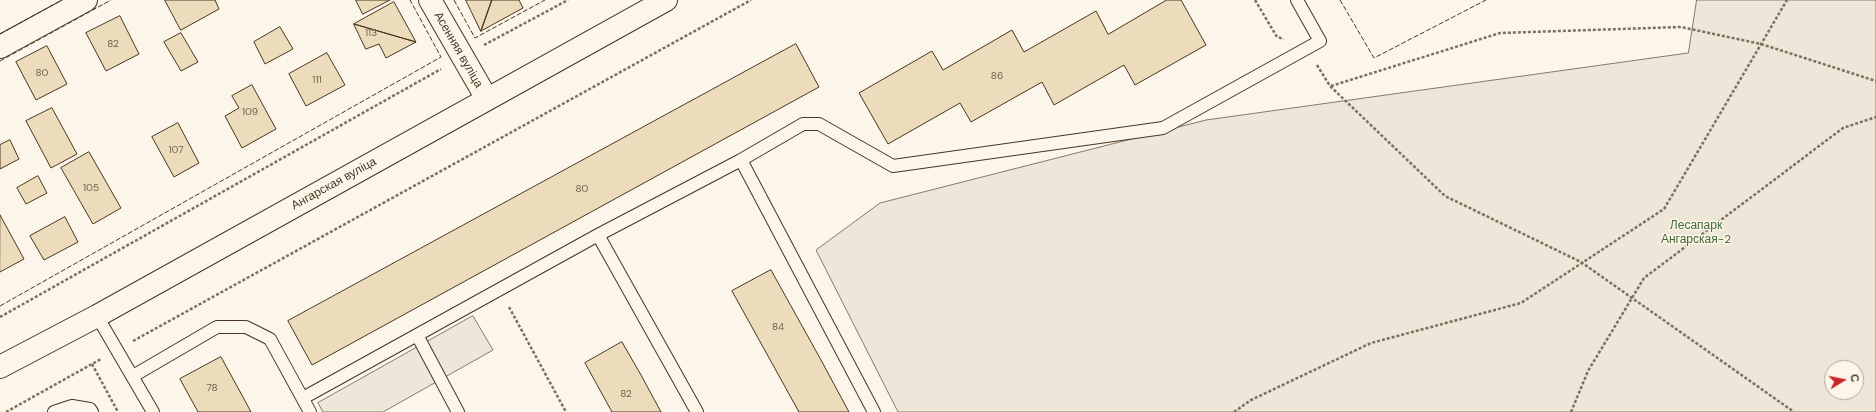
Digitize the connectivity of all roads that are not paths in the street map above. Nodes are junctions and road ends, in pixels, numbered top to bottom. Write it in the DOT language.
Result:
graph roads {
  1 [pos="86,0"];
  2 [pos="430,0"];
  3 [pos="666,0"];
  4 [pos="1297,0"];
  5 [pos="0,47"];
  6 [pos="487,99"];
  7 [pos="741,160"];
  8 [pos="598,235"];
  9 [pos="97,316"];
  10 [pos="417,335"];
  11 [pos="0,367"];
  12 [pos="133,376"];
  13 [pos="303,398"];
  14 [pos="54,412"];
  15 [pos="92,412"];
  16 [pos="153,412"];
  17 [pos="310,412"];
  18 [pos="458,412"];
  19 [pos="698,412"];
  20 [pos="874,412"];
  1 -- 5 [label="main road"];
  2 -- 6 [label="main road, Асенняя вуліца"];
  3 -- 6 [label="main road, Ангарская вуліца"];
  4 -- 7 [label="lane"];
  6 -- 9 [label="main road, Ангарская вуліца"];
  7 -- 8 [label="lane"];
  7 -- 20 [label="lane"];
  8 -- 10 [label="lane"];
  8 -- 19 [label="lane"];
  9 -- 11 [label="main road, Ангарская вуліца"];
  9 -- 12 [label="lane"];
  10 -- 13 [label="lane"];
  10 -- 18 [label="lane"];
  12 -- 13 [label="lane"];
  12 -- 16 [label="lane"];
  13 -- 17 [label="lane"];
  14 -- 15 [label="lane"];
}
